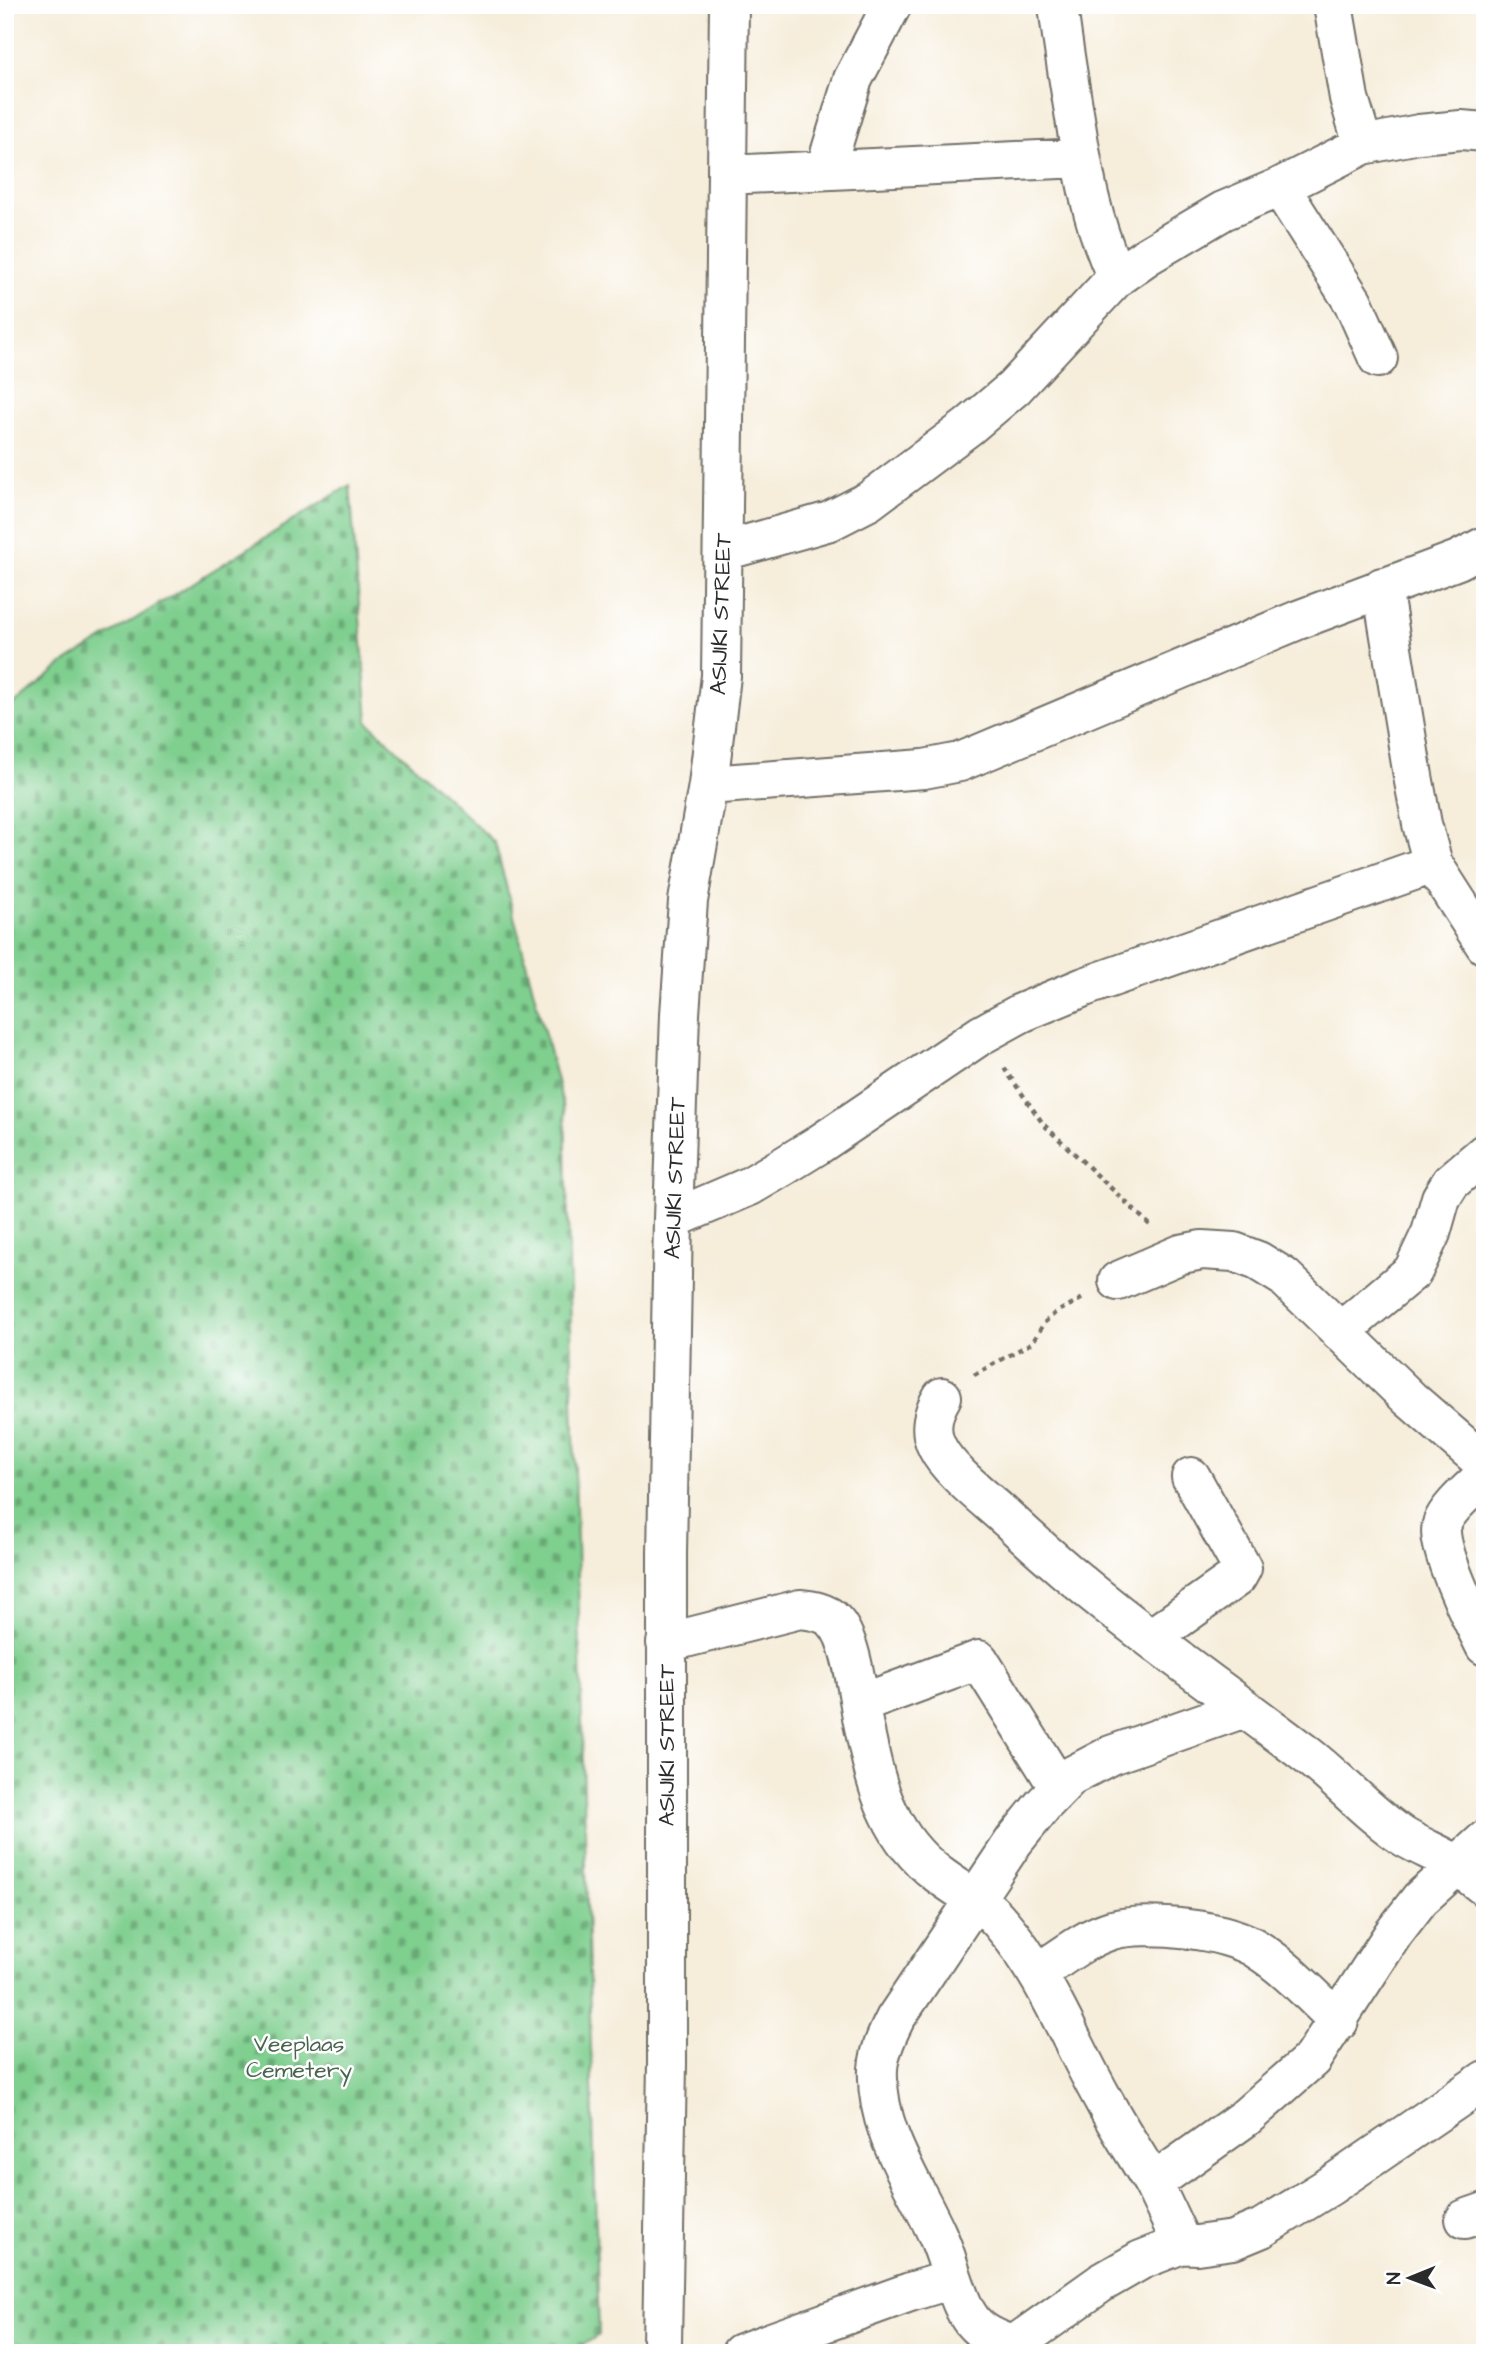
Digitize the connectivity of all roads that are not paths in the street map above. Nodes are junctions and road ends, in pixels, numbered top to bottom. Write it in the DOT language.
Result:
graph roads {
  1 [pos="729,5"];
  2 [pos="892,5"];
  3 [pos="1059,5"];
  4 [pos="1333,5"];
  5 [pos="1485,132"];
  6 [pos="1363,145"];
  7 [pos="1081,158"];
  8 [pos="825,170"];
  9 [pos="727,175"];
  10 [pos="1280,187"];
  11 [pos="1116,277"];
  12 [pos="1378,358"];
  13 [pos="1485,546"];
  14 [pos="724,551"];
  15 [pos="1382,587"];
  16 [pos="708,785"];
  17 [pos="1433,864"];
  18 [pos="1485,945"];
  19 [pos="1485,1153"];
  20 [pos="673,1219"];
  21 [pos="1118,1281"];
  22 [pos="1340,1332"];
  23 [pos="942,1397"];
  24 [pos="1485,1464"];
  25 [pos="1485,1475"];
  26 [pos="1191,1477"];
  27 [pos="1151,1638"];
  28 [pos="666,1643"];
  29 [pos="1485,1646"];
  30 [pos="860,1704"];
  31 [pos="1242,1709"];
  32 [pos="1059,1788"];
  33 [pos="1485,1840"];
  34 [pos="1470,1876"];
  35 [pos="976,1898"];
  36 [pos="1038,1973"];
  37 [pos="1339,2021"];
  38 [pos="1485,2080"];
  39 [pos="1153,2183"];
  40 [pos="1182,2244"];
  41 [pos="953,2279"];
  42 [pos="1016,2349"];
  43 [pos="659,2353"];
  44 [pos="741,2353"];
  1 -- 9 [label="street, ASIJIKI STREET"];
  2 -- 8 [label="street"];
  3 -- 7 [label="street"];
  4 -- 6 [label="street"];
  5 -- 6 [label="street"];
  6 -- 10 [label="street"];
  7 -- 8 [label="street"];
  7 -- 11 [label="street"];
  8 -- 9 [label="street"];
  9 -- 14 [label="street, ASIJIKI STREET"];
  10 -- 11 [label="street"];
  10 -- 12 [label="street"];
  11 -- 14 [label="street"];
  13 -- 15 [label="street"];
  14 -- 16 [label="street, ASIJIKI STREET"];
  15 -- 16 [label="street"];
  15 -- 17 [label="street"];
  16 -- 20 [label="street, ASIJIKI STREET"];
  17 -- 18 [label="street"];
  17 -- 20 [label="street"];
  19 -- 22 [label="street"];
  20 -- 28 [label="street, ASIJIKI STREET"];
  21 -- 22 [label="street"];
  22 -- 24 [label="street"];
  23 -- 27 [label="street"];
  25 -- 29 [label="street"];
  26 -- 27 [label="street"];
  27 -- 31 [label="street"];
  28 -- 30 [label="street"];
  28 -- 43 [label="street, ASIJIKI STREET"];
  30 -- 32 [label="street"];
  30 -- 35 [label="street"];
  31 -- 32 [label="street"];
  31 -- 34 [label="street"];
  32 -- 35 [label="street"];
  33 -- 34 [label="street"];
  34 -- 37 [label="street"];
  35 -- 36 [label="street"];
  35 -- 41 [label="street"];
  36 -- 37 [label="street"];
  36 -- 39 [label="street"];
  37 -- 39 [label="street"];
  38 -- 40 [label="street"];
  39 -- 40 [label="street"];
  40 -- 42 [label="street"];
  41 -- 42 [label="street"];
  41 -- 44 [label="street"];
}
